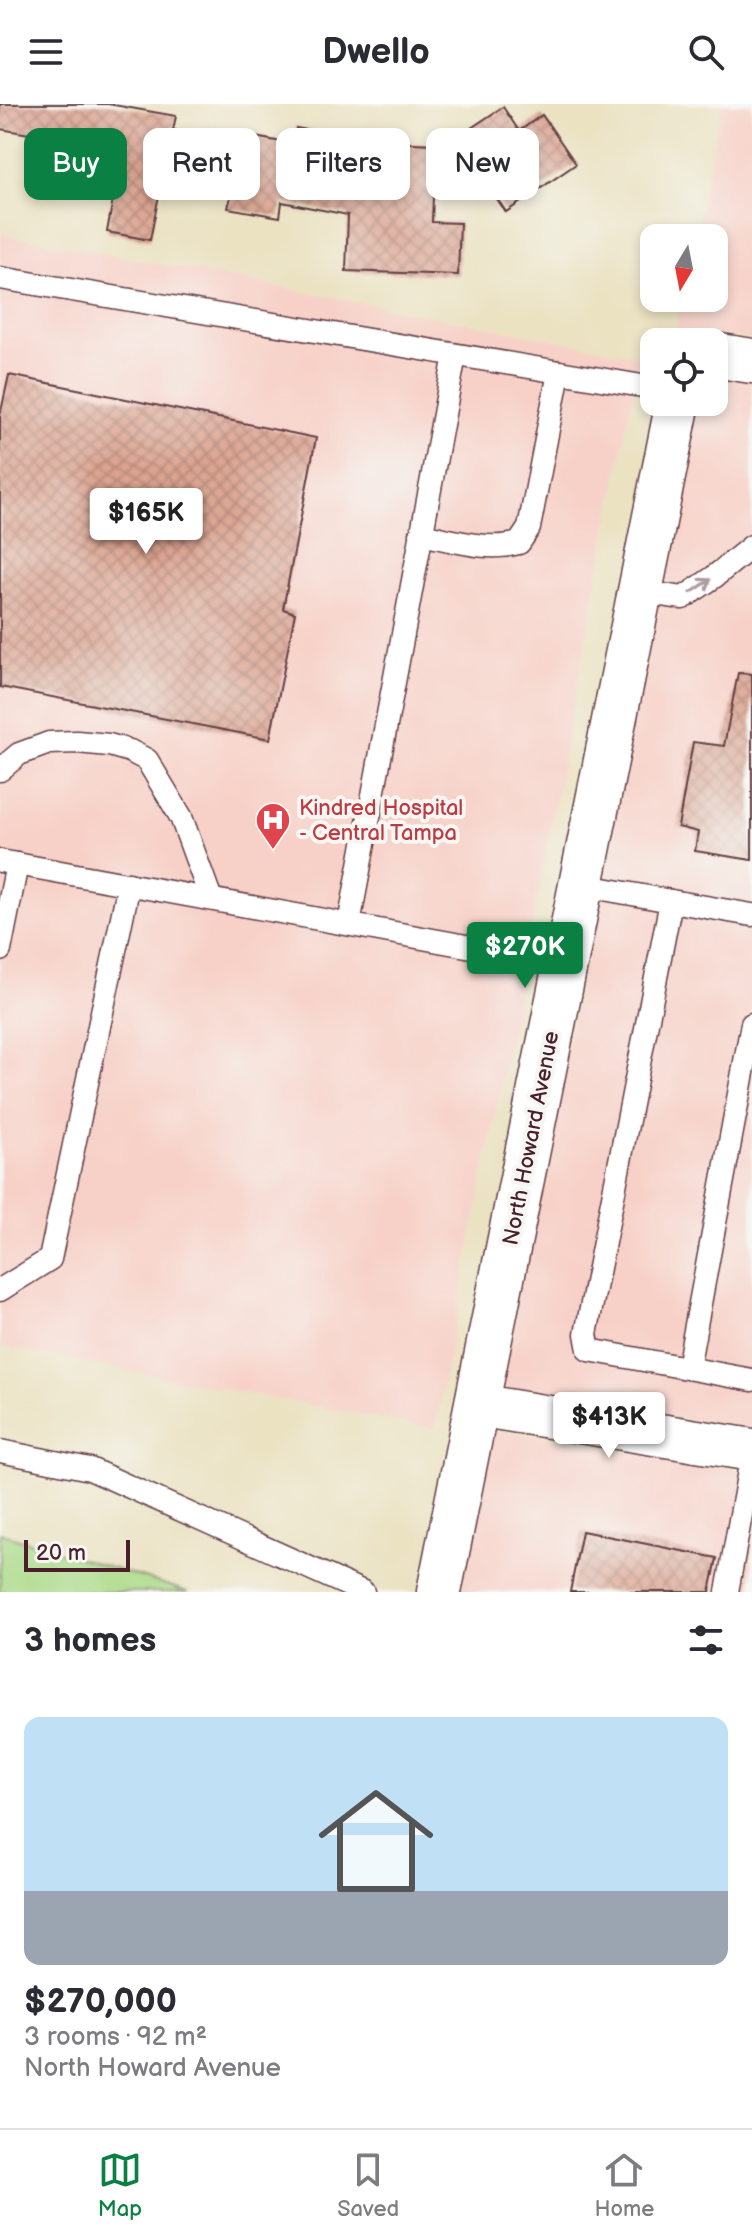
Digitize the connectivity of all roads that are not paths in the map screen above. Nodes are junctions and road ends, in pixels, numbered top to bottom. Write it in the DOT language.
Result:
graph roads {
  1 [pos="0,278"];
  2 [pos="455,355"];
  3 [pos="559,372"];
  4 [pos="640,386"];
  5 [pos="675,416"];
  6 [pos="421,534"];
  7 [pos="752,546"];
  8 [pos="640,592"];
  9 [pos="0,770"];
  10 [pos="9,862"];
  11 [pos="129,884"];
  12 [pos="581,885"];
  13 [pos="211,899"];
  14 [pos="671,901"];
  15 [pos="752,915"];
  16 [pos="349,924"];
  17 [pos="0,950"];
  18 [pos="565,964"];
  19 [pos="752,1024"];
  20 [pos="0,1290"];
  21 [pos="688,1368"];
  22 [pos="752,1380"];
  23 [pos="476,1405"];
  24 [pos="0,1451"];
  25 [pos="752,1452"];
  26 [pos="363,1592"];
  27 [pos="439,1592"];
  28 [pos="727,1592"];
  1 -- 2 [label="lane"];
  2 -- 3 [label="lane"];
  2 -- 6 [label="lane"];
  3 -- 4 [label="lane"];
  3 -- 6 [label="lane"];
  5 -- 8 [label="street, North Howard Avenue"];
  6 -- 16 [label="lane"];
  8 -- 7 [label="lane, one-way"];
  8 -- 12 [label="street, North Howard Avenue"];
  9 -- 13 [label="lane"];
  10 -- 11 [label="lane"];
  10 -- 17 [label="lane"];
  11 -- 13 [label="lane"];
  11 -- 20 [label="lane"];
  12 -- 14 [label="lane"];
  12 -- 18 [label="street, North Howard Avenue"];
  13 -- 16 [label="lane"];
  14 -- 15 [label="lane"];
  14 -- 21 [label="lane"];
  16 -- 18 [label="lane"];
  18 -- 23 [label="street, North Howard Avenue"];
  19 -- 21 [label="lane"];
  21 -- 22 [label="lane"];
  23 -- 25 [label="street"];
  23 -- 27 [label="street, North Howard Avenue"];
  24 -- 26 [label="lane"];
  25 -- 28 [label="lane"];
}
